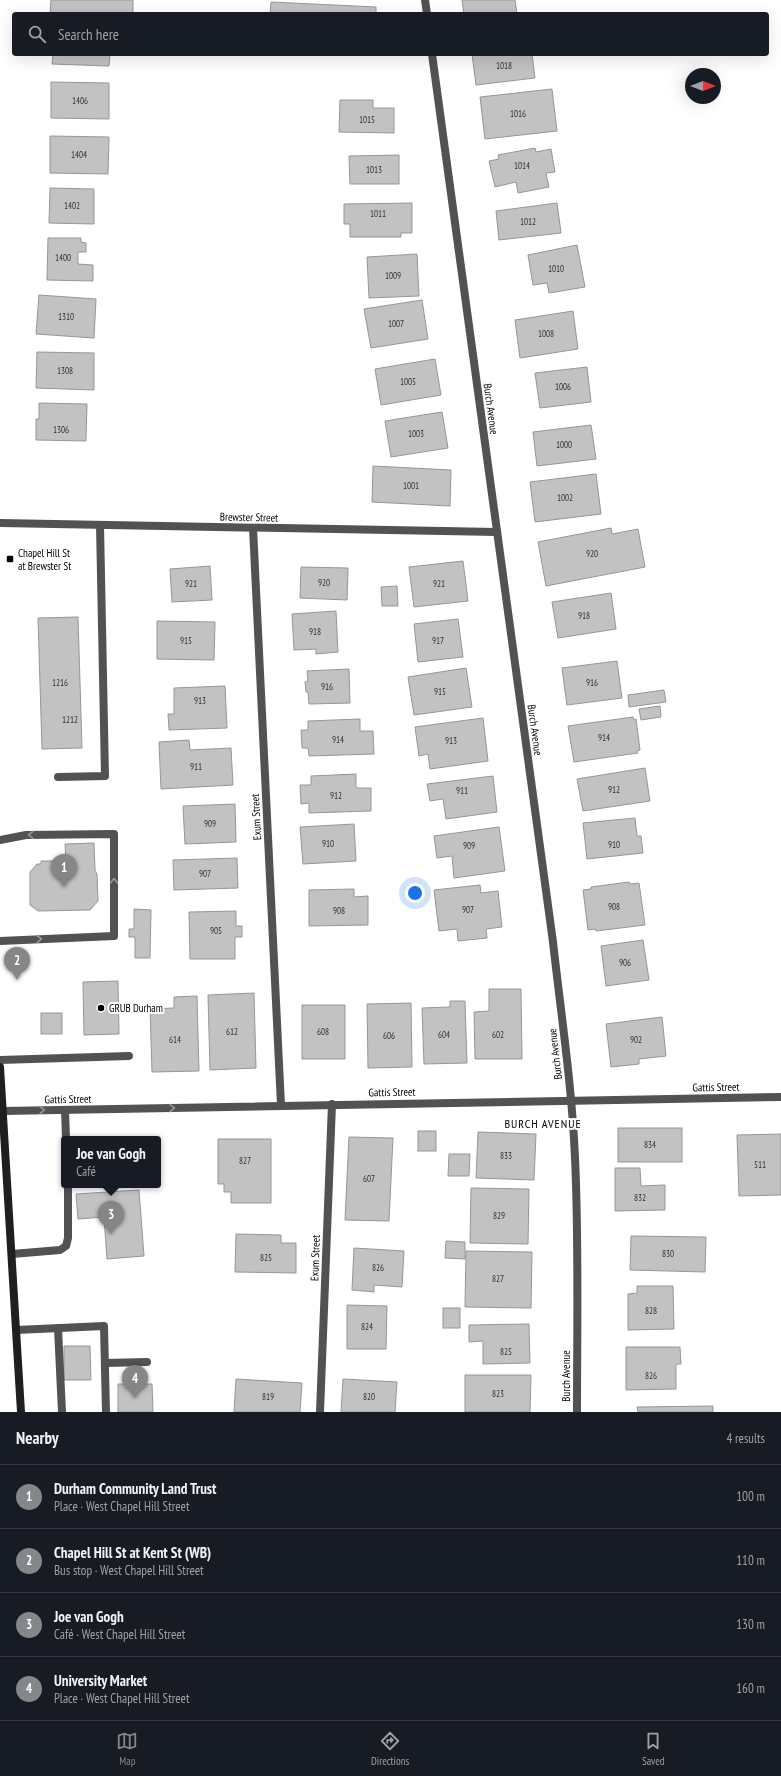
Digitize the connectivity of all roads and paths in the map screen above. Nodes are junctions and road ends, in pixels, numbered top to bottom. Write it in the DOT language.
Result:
graph roads {
  1 [pos="425,0"];
  2 [pos="427,12"];
  3 [pos="432,56"];
  4 [pos="0,523"];
  5 [pos="100,525"];
  6 [pos="253,528"];
  7 [pos="497,532"];
  8 [pos="58,776"];
  9 [pos="0,840"];
  10 [pos="0,941"];
  11 [pos="129,1056"];
  12 [pos="0,1060"];
  13 [pos="0,1067"];
  14 [pos="781,1097"];
  15 [pos="571,1100"];
  16 [pos="332,1104"];
  17 [pos="281,1105"];
  18 [pos="65,1110"];
  19 [pos="3,1111"];
  20 [pos="66,1136"];
  21 [pos="68,1188"];
  22 [pos="12,1254"];
  23 [pos="58,1328"];
  24 [pos="16,1330"];
  25 [pos="147,1362"];
  26 [pos="105,1363"];
  27 [pos="21,1412"];
  28 [pos="62,1412"];
  29 [pos="106,1412"];
  30 [pos="320,1412"];
  31 [pos="577,1412"];
  1 -- 2 [label="street"];
  3 -- 7 [label="street, Burch Avenue"];
  4 -- 5 [label="street, Brewster Street"];
  5 -- 6 [label="street, Brewster Street"];
  5 -- 8 [label="street"];
  6 -- 7 [label="street, Brewster Street"];
  6 -- 17 [label="street, Exum Street"];
  7 -- 15 [label="street, Burch Avenue"];
  10 -- 9 [label="street, one-way"];
  11 -- 12 [label="street"];
  13 -- 19 [label="main road"];
  14 -- 15 [label="street, Gattis Street"];
  15 -- 16 [label="street, Gattis Street"];
  15 -- 31 [label="street, Burch Avenue"];
  16 -- 17 [label="street, Gattis Street"];
  16 -- 30 [label="street, Exum Street"];
  18 -- 17 [label="street, Gattis Street, one-way"];
  19 -- 18 [label="street, Gattis Street, one-way"];
  18 -- 20 [label="street"];
  19 -- 22 [label="main road"];
  21 -- 22 [label="street"];
  22 -- 24 [label="main road"];
  23 -- 24 [label="street"];
  23 -- 26 [label="street"];
  23 -- 28 [label="street"];
  24 -- 27 [label="main road"];
  25 -- 26 [label="street"];
  26 -- 29 [label="street"];
}
